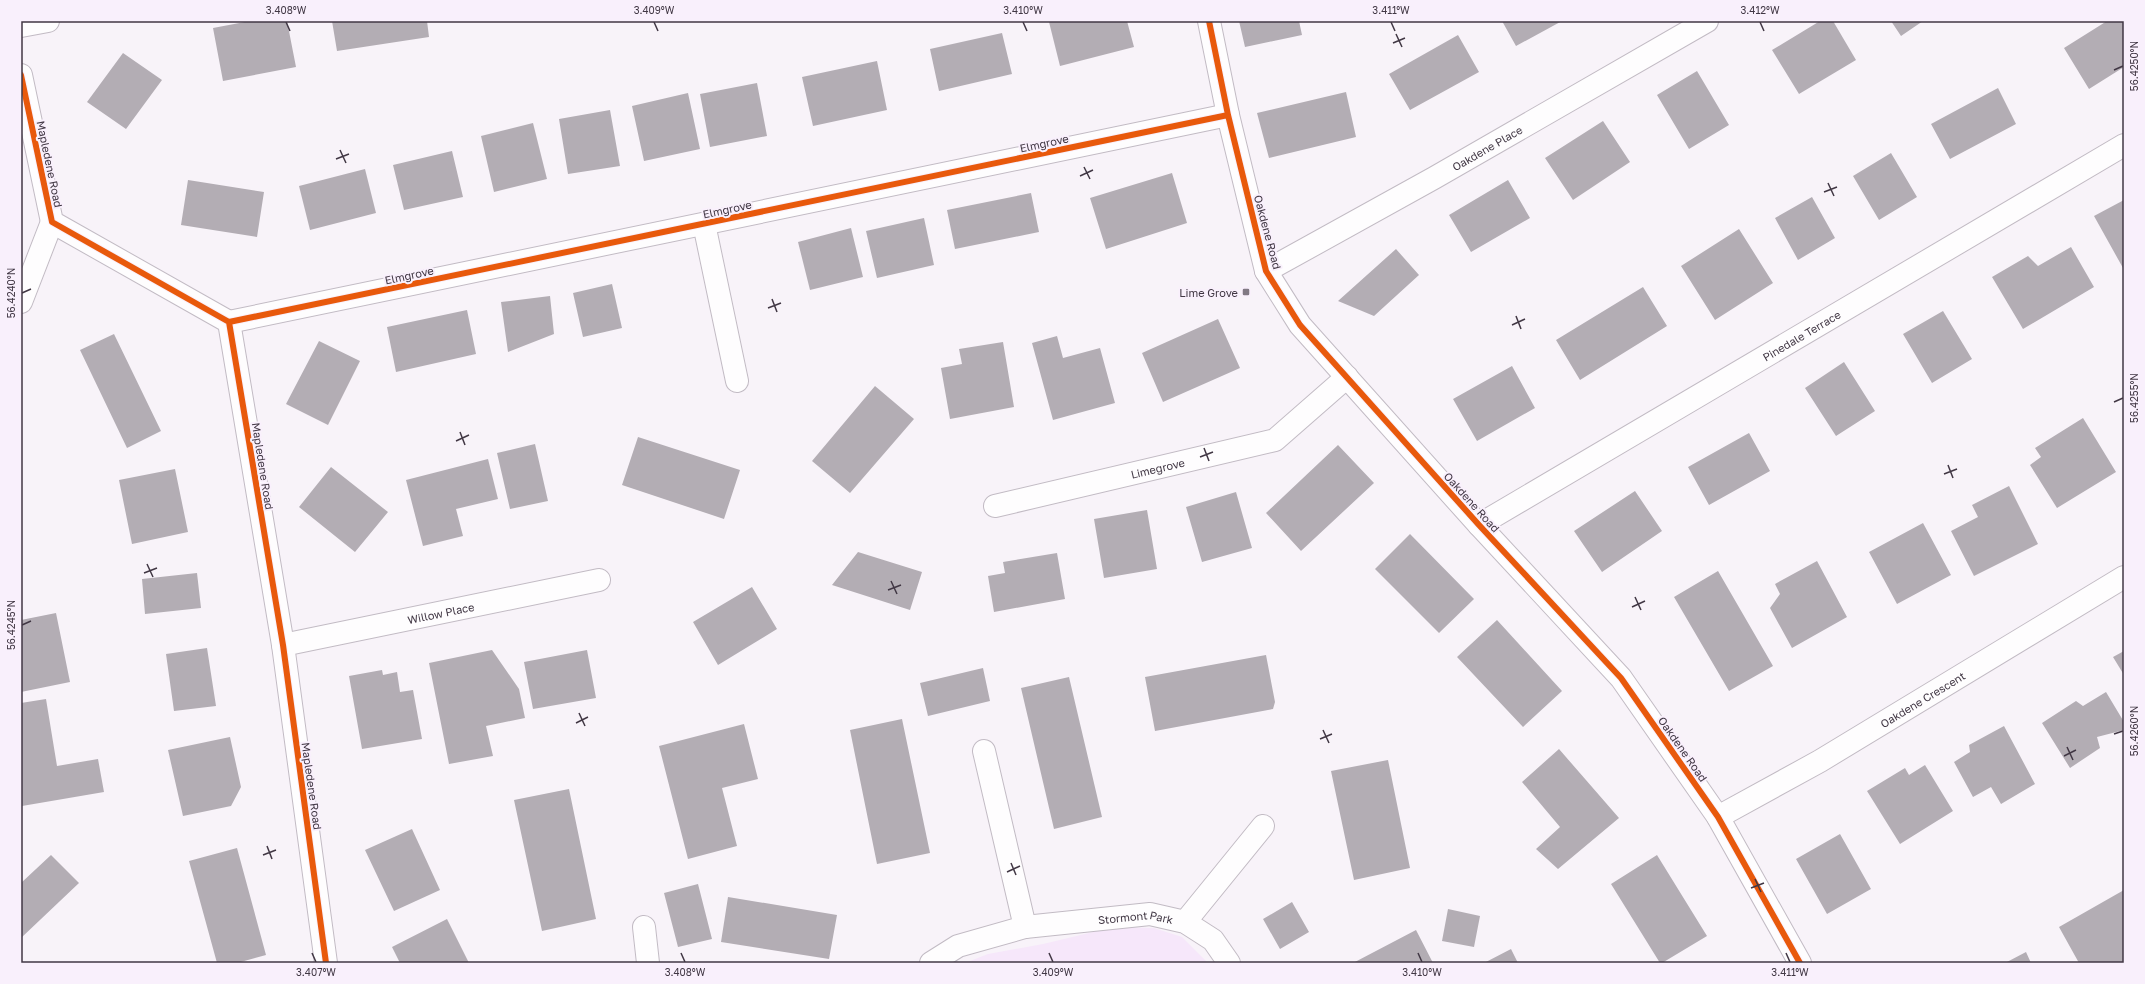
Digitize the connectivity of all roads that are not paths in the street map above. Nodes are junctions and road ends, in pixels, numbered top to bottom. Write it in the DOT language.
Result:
graph roads {
  1 [pos="48,21"];
  2 [pos="1209,21"];
  3 [pos="1707,21"];
  4 [pos="21,26"];
  5 [pos="21,75"];
  6 [pos="1228,115"];
  7 [pos="2124,145"];
  8 [pos="52,222"];
  9 [pos="704,224"];
  10 [pos="1266,271"];
  11 [pos="21,302"];
  12 [pos="229,322"];
  13 [pos="1347,377"];
  14 [pos="737,381"];
  15 [pos="995,506"];
  16 [pos="1479,525"];
  17 [pos="2124,577"];
  18 [pos="599,580"];
  19 [pos="283,645"];
  20 [pos="984,751"];
  21 [pos="1718,817"];
  22 [pos="1264,826"];
  23 [pos="1185,922"];
  24 [pos="644,927"];
  25 [pos="1025,927"];
  26 [pos="326,963"];
  27 [pos="648,963"];
  28 [pos="930,963"];
  29 [pos="1229,963"];
  30 [pos="1800,963"];
  1 -- 4 [label="street"];
  2 -- 6 [label="street, Oakdene Road"];
  3 -- 10 [label="street, Oakdene Place"];
  5 -- 8 [label="street, Mapledene Road"];
  6 -- 9 [label="street, Elmgrove"];
  6 -- 10 [label="street, Oakdene Road"];
  7 -- 16 [label="street, Pinedale Terrace"];
  8 -- 11 [label="street"];
  8 -- 12 [label="street, Mapledene Road"];
  9 -- 12 [label="street, Elmgrove"];
  9 -- 14 [label="street, Elmgrove"];
  10 -- 13 [label="street, Oakdene Road"];
  12 -- 19 [label="street, Mapledene Road"];
  13 -- 15 [label="street, Limegrove"];
  13 -- 16 [label="street, Oakdene Road"];
  16 -- 21 [label="street, Oakdene Road"];
  17 -- 21 [label="street, Oakdene Crescent"];
  18 -- 19 [label="street, Willow Place"];
  19 -- 26 [label="street, Mapledene Road"];
  20 -- 25 [label="street"];
  21 -- 30 [label="street, Oakdene Road"];
  22 -- 23 [label="street"];
  23 -- 25 [label="street, Stormont Park"];
  23 -- 29 [label="street, Stormont Park"];
  24 -- 27 [label="street"];
  25 -- 28 [label="street, Stormont Park"];
}
